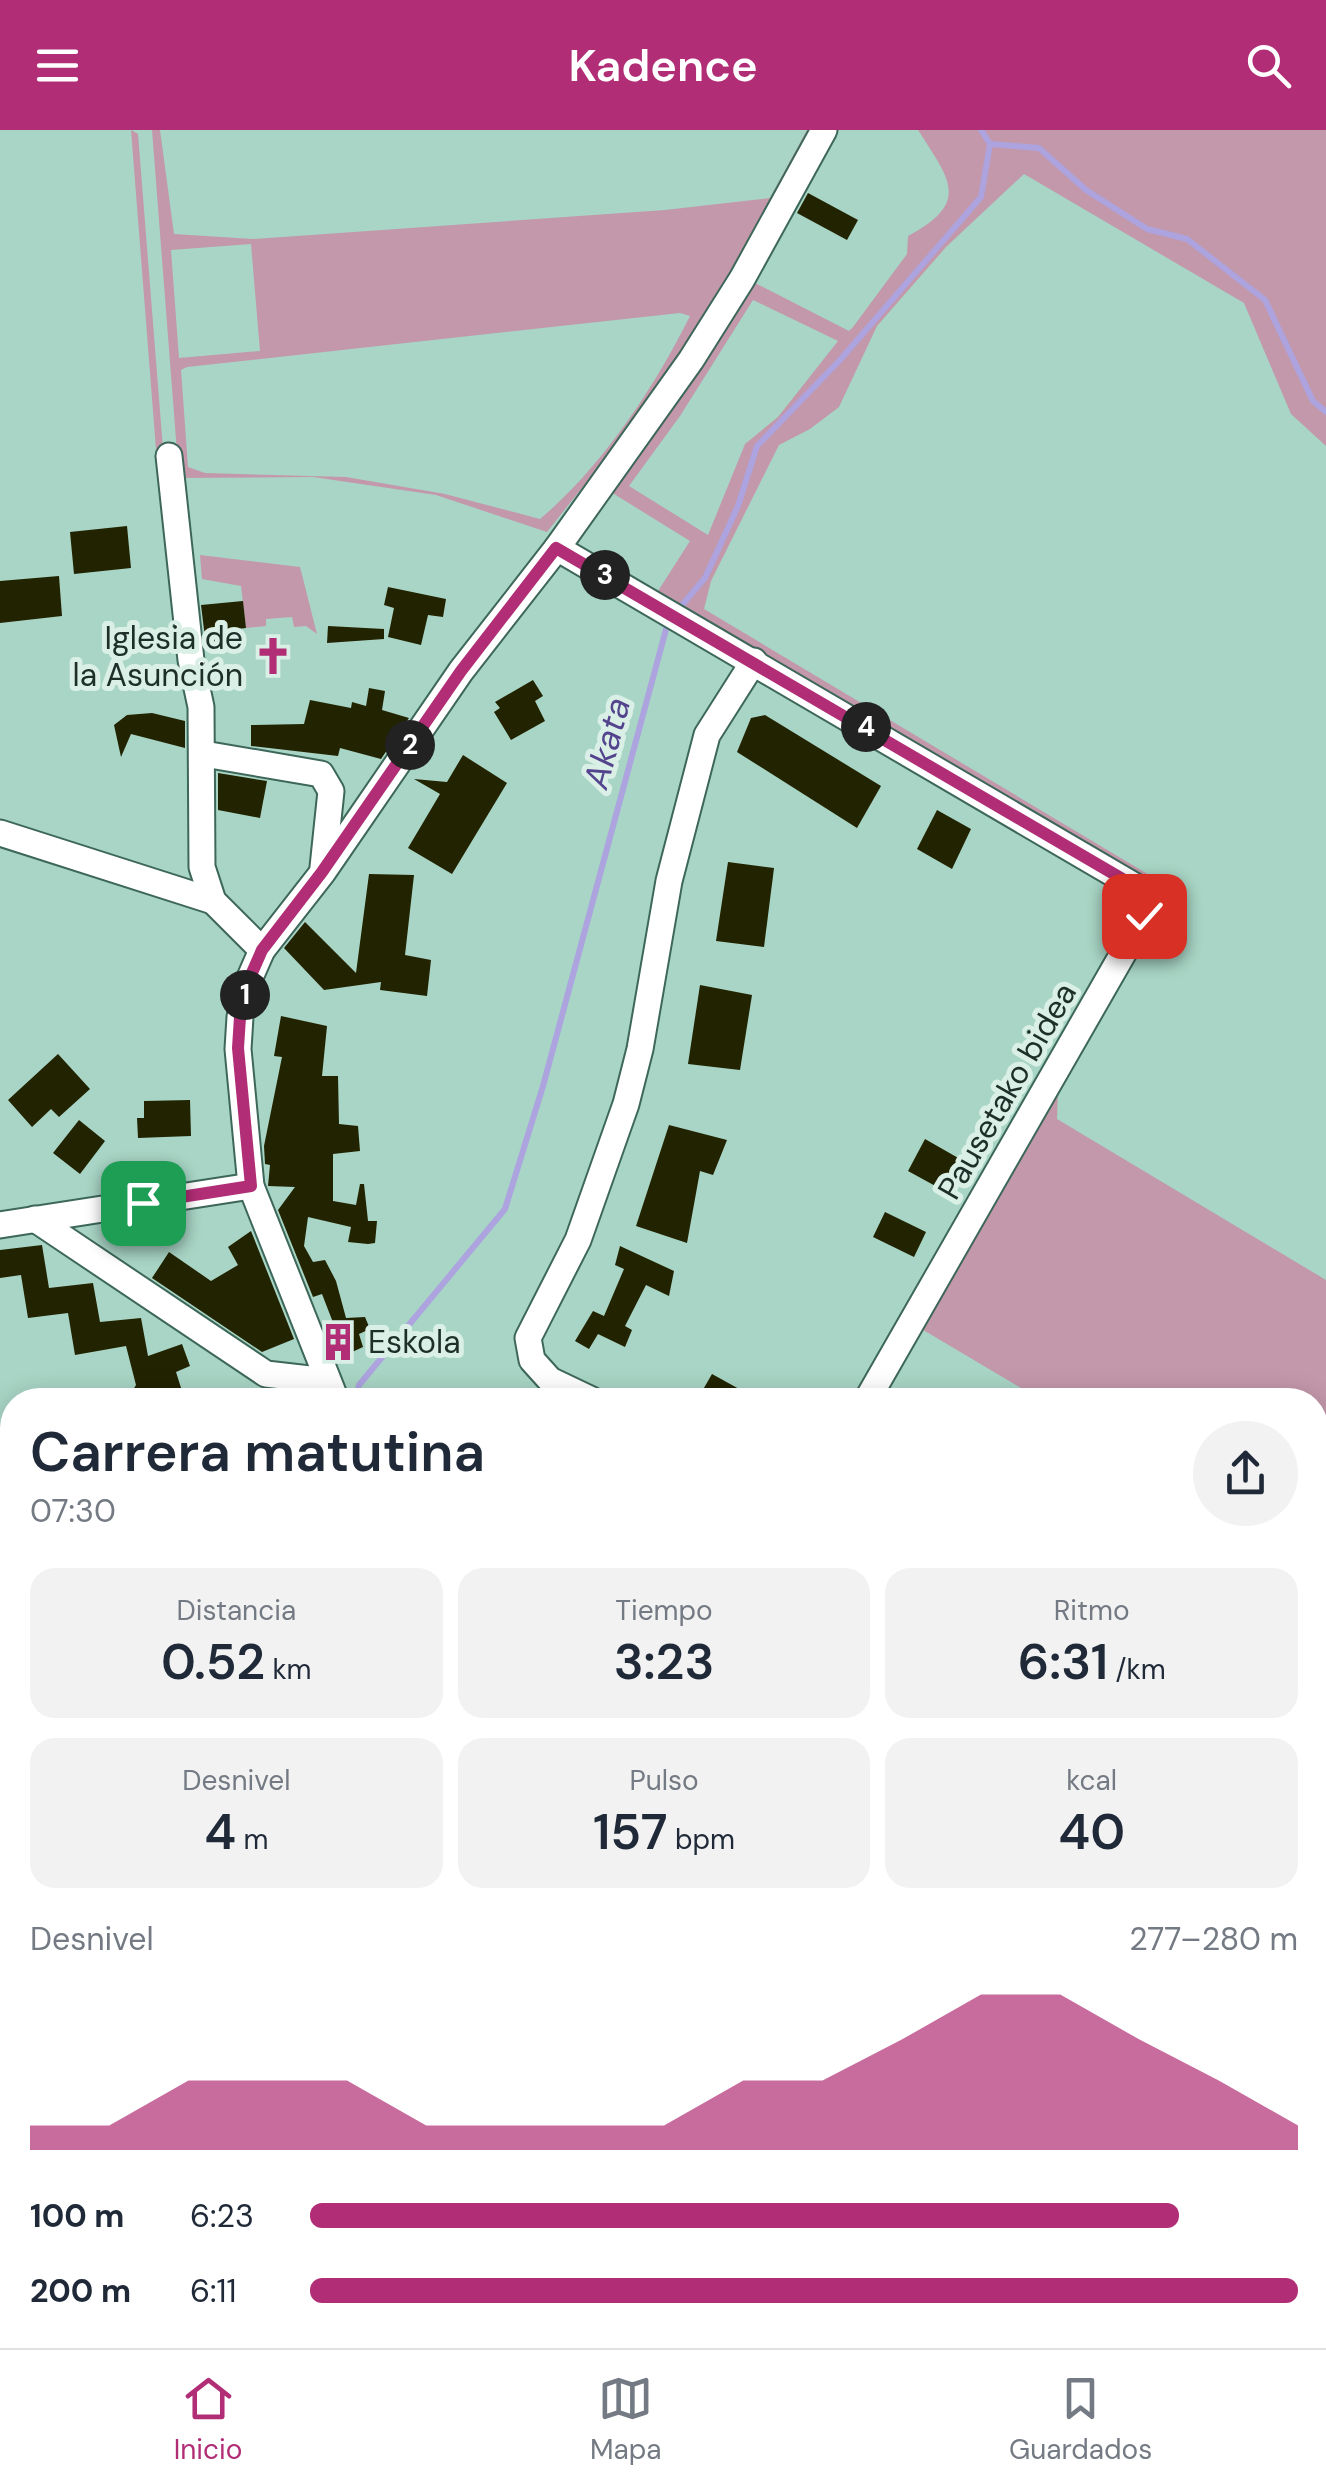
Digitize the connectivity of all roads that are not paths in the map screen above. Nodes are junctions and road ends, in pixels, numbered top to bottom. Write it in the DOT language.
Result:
graph roads {
  1 [pos="824,130"];
  2 [pos="169,456"];
  3 [pos="556,548"];
  4 [pos="754,661"];
  5 [pos="204,754"];
  6 [pos="0,834"];
  7 [pos="322,872"];
  8 [pos="212,901"];
  9 [pos="262,950"];
  10 [pos="251,1186"];
  11 [pos="35,1219"];
  12 [pos="0,1225"];
  13 [pos="320,1388"];
  14 [pos="331,1388"];
  15 [pos="567,1388"];
  16 [pos="874,1388"];
  1 -- 3 [label="street"];
  2 -- 5 [label="street"];
  3 -- 4 [label="street, Pausetako bidea"];
  3 -- 7 [label="street"];
  4 -- 15 [label="street"];
  4 -- 16 [label="street, Pausetako bidea"];
  5 -- 7 [label="street"];
  5 -- 8 [label="street"];
  6 -- 8 [label="street"];
  7 -- 9 [label="street"];
  8 -- 9 [label="street"];
  9 -- 10 [label="street"];
  10 -- 11 [label="street"];
  10 -- 14 [label="street"];
  11 -- 12 [label="street"];
  11 -- 13 [label="street"];
}
